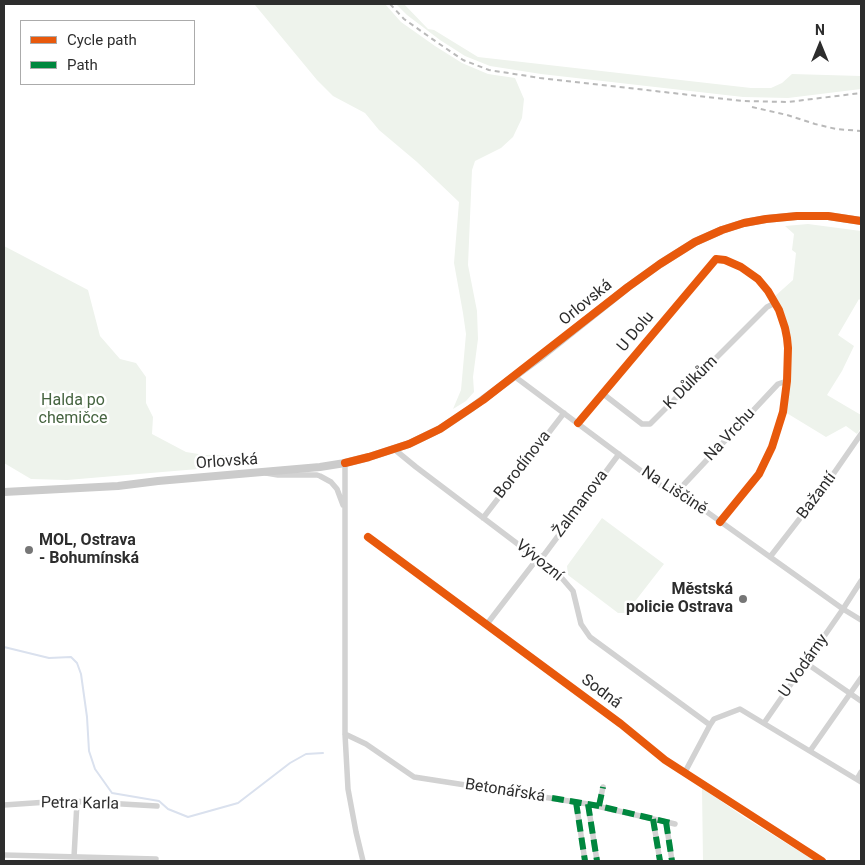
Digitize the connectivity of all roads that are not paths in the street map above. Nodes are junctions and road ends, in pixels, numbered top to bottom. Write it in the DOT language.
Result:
graph roads {
  1 [pos="861,221"];
  2 [pos="775,303"];
  3 [pos="514,376"];
  4 [pos="787,381"];
  5 [pos="602,393"];
  6 [pos="564,413"];
  7 [pos="578,423"];
  8 [pos="861,434"];
  9 [pos="394,448"];
  10 [pos="619,454"];
  11 [pos="345,463"];
  12 [pos="262,473"];
  13 [pos="4,492"];
  14 [pos="675,494"];
  15 [pos="345,511"];
  16 [pos="483,518"];
  17 [pos="720,522"];
  18 [pos="368,537"];
  19 [pos="770,557"];
  20 [pos="537,559"];
  21 [pos="861,581"];
  22 [pos="843,609"];
  23 [pos="861,620"];
  24 [pos="487,624"];
  25 [pos="806,663"];
  26 [pos="861,678"];
  27 [pos="851,694"];
  28 [pos="861,701"];
  29 [pos="764,723"];
  30 [pos="710,725"];
  31 [pos="345,734"];
  32 [pos="810,751"];
  33 [pos="685,772"];
  34 [pos="861,772"];
  35 [pos="859,781"];
  36 [pos="603,787"];
  37 [pos="77,802"];
  38 [pos="576,802"];
  39 [pos="588,804"];
  40 [pos="4,805"];
  41 [pos="157,806"];
  42 [pos="598,806"];
  43 [pos="653,819"];
  44 [pos="666,822"];
  45 [pos="675,824"];
  46 [pos="4,855"];
  47 [pos="74,857"];
  48 [pos="156,859"];
  49 [pos="362,861"];
  50 [pos="585,861"];
  51 [pos="597,861"];
  52 [pos="660,861"];
  53 [pos="672,861"];
  54 [pos="822,861"];
  1 -- 3 [label="main road, Orlovská"];
  2 -- 4 [label="street"];
  2 -- 5 [label="street, K Důlkům"];
  2 -- 5 [label="street, U Dolu"];
  3 -- 6 [label="street, Na Liščině"];
  3 -- 9 [label="main road, Orlovská"];
  4 -- 14 [label="street, Na Vrchu"];
  4 -- 17 [label="street"];
  5 -- 7 [label="street, U Dolu"];
  6 -- 7 [label="street, Na Liščině"];
  6 -- 16 [label="street, Borodínova"];
  7 -- 10 [label="street, Na Liščině"];
  8 -- 19 [label="street, Bažantí"];
  9 -- 11 [label="main road, Orlovská"];
  9 -- 16 [label="street, Vývozní"];
  10 -- 14 [label="street, Na Liščině"];
  10 -- 20 [label="street, Žalmanova"];
  11 -- 12 [label="main road, Orlovská"];
  11 -- 15 [label="street"];
  12 -- 13 [label="main road, Orlovská"];
  12 -- 15 [label="street"];
  14 -- 17 [label="street, Na Liščině"];
  15 -- 31 [label="street"];
  16 -- 20 [label="street, Vývozní"];
  17 -- 19 [label="street, Na Liščině"];
  18 -- 24 [label="street, Sodná"];
  19 -- 22 [label="street, Na Liščině"];
  20 -- 24 [label="street, Žalmanova"];
  20 -- 30 [label="street, Vývozní"];
  21 -- 22 [label="street, U Vodárny"];
  22 -- 23 [label="street, Na Liščině"];
  22 -- 25 [label="street, U Vodárny"];
  24 -- 33 [label="street, Sodná"];
  25 -- 27 [label="street"];
  25 -- 29 [label="street, U Vodárny"];
  26 -- 27 [label="street"];
  27 -- 28 [label="street"];
  27 -- 32 [label="street"];
  29 -- 30 [label="street"];
  29 -- 32 [label="street"];
  30 -- 33 [label="street"];
  31 -- 38 [label="street, Betonářská"];
  31 -- 49 [label="street"];
  32 -- 35 [label="street"];
  33 -- 54 [label="street, Sodná"];
  34 -- 35 [label="street"];
  36 -- 42 [label="street"];
  37 -- 40 [label="street, Petra Karla"];
  37 -- 41 [label="street, Petra Karla"];
  37 -- 47 [label="street"];
  38 -- 39 [label="street, Betonářská"];
  38 -- 50 [label="street"];
  39 -- 42 [label="street, Betonářská"];
  39 -- 51 [label="street"];
  42 -- 43 [label="street, Betonářská"];
  43 -- 44 [label="street, Betonářská"];
  43 -- 52 [label="street"];
  44 -- 45 [label="street, Betonářská"];
  44 -- 53 [label="street"];
  46 -- 47 [label="street"];
  47 -- 48 [label="street"];
}
